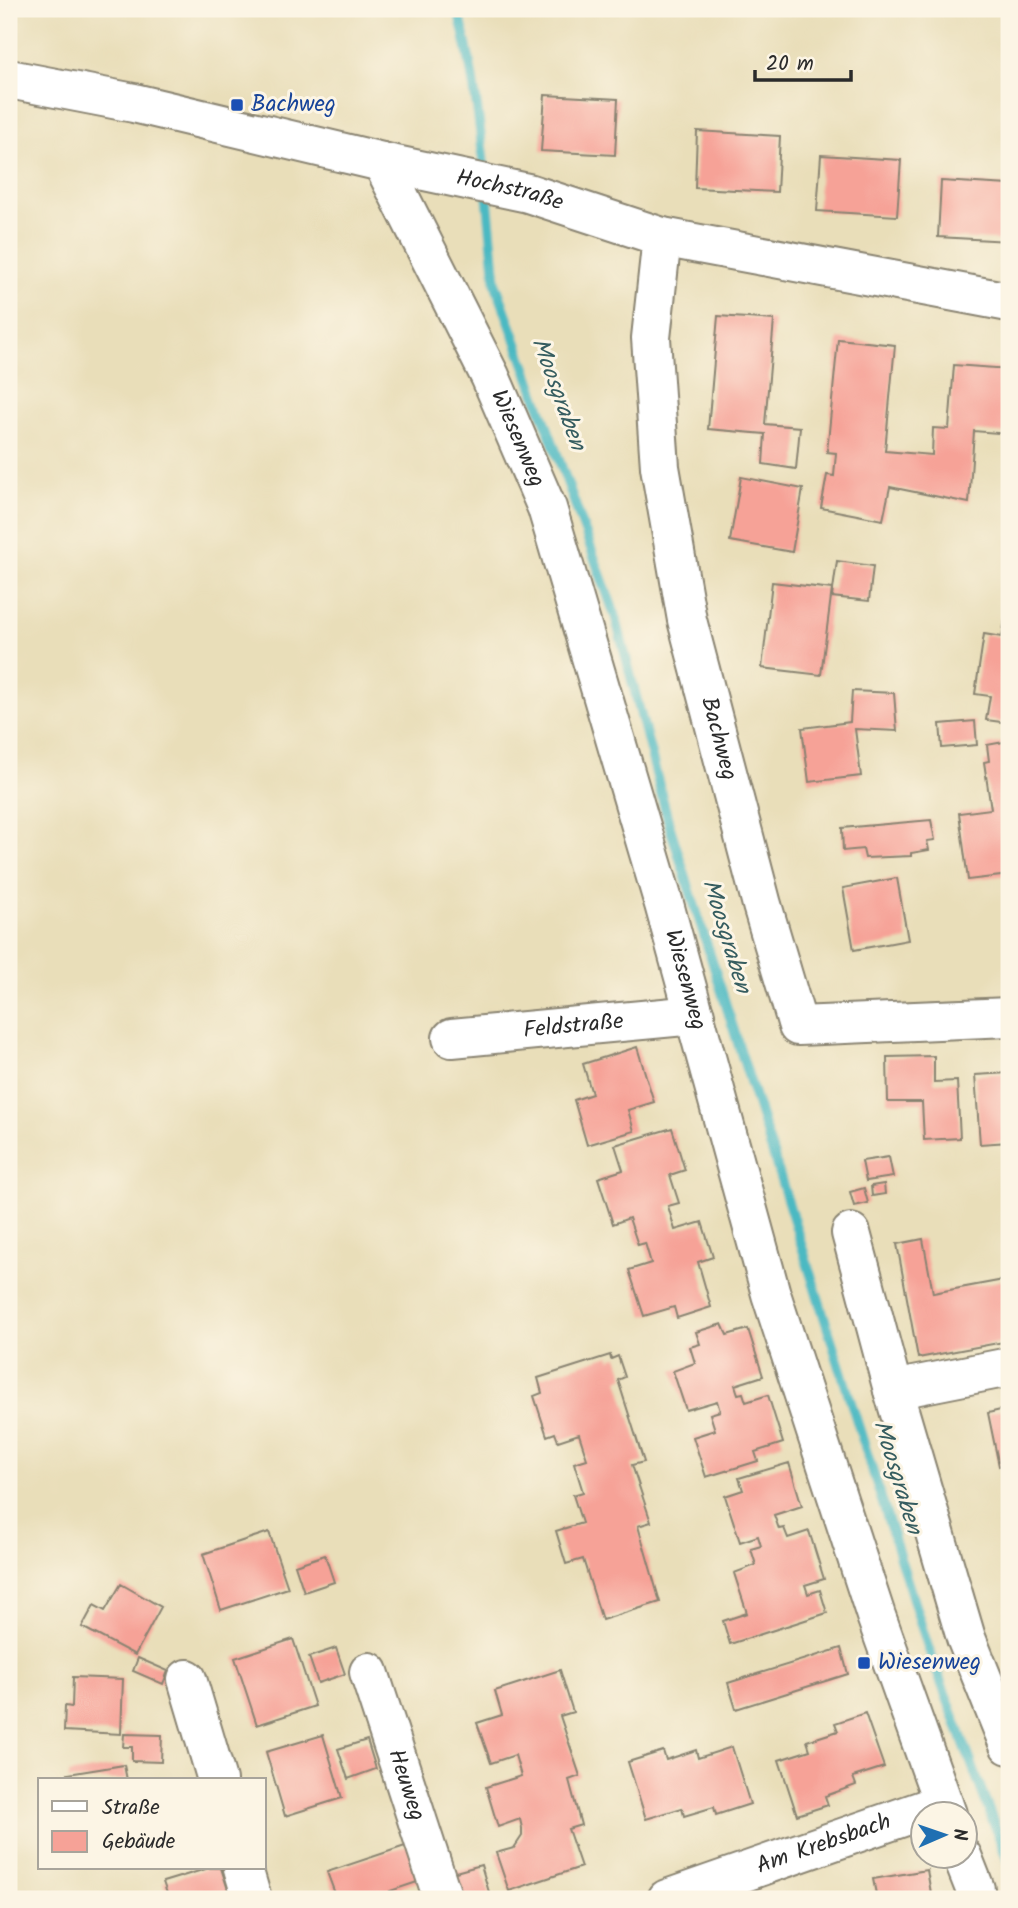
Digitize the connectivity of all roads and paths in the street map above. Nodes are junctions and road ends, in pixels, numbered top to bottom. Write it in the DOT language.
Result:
graph roads {
  1 [pos="9,79"];
  2 [pos="382,162"];
  3 [pos="662,237"];
  4 [pos="1009,302"];
  5 [pos="695,1016"];
  6 [pos="1009,1017"];
  7 [pos="452,1038"];
  8 [pos="851,1233"];
  9 [pos="1009,1367"];
  10 [pos="893,1390"];
  11 [pos="369,1672"];
  12 [pos="187,1679"];
  13 [pos="1009,1745"];
  14 [pos="216,1778"];
  15 [pos="942,1800"];
  16 [pos="909,1820"];
  17 [pos="244,1870"];
  18 [pos="968,1870"];
  19 [pos="252,1899"];
  20 [pos="443,1899"];
  21 [pos="667,1899"];
  22 [pos="975,1899"];
  1 -- 2 [label="street, Hochstraße"];
  2 -- 3 [label="street, Hochstraße"];
  2 -- 5 [label="street, Wiesenweg"];
  3 -- 4 [label="street, Hochstraße"];
  3 -- 6 [label="street, Bachweg"];
  5 -- 7 [label="street, Feldstraße"];
  5 -- 15 [label="street, Wiesenweg"];
  8 -- 10 [label="street"];
  9 -- 10 [label="street"];
  10 -- 13 [label="street"];
  11 -- 20 [label="street, Heuweg"];
  12 -- 14 [label="street"];
  16 -- 21 [label="street, Am Krebsbach"];
  17 -- 19 [label="street"];
  18 -- 22 [label="street"];
}
